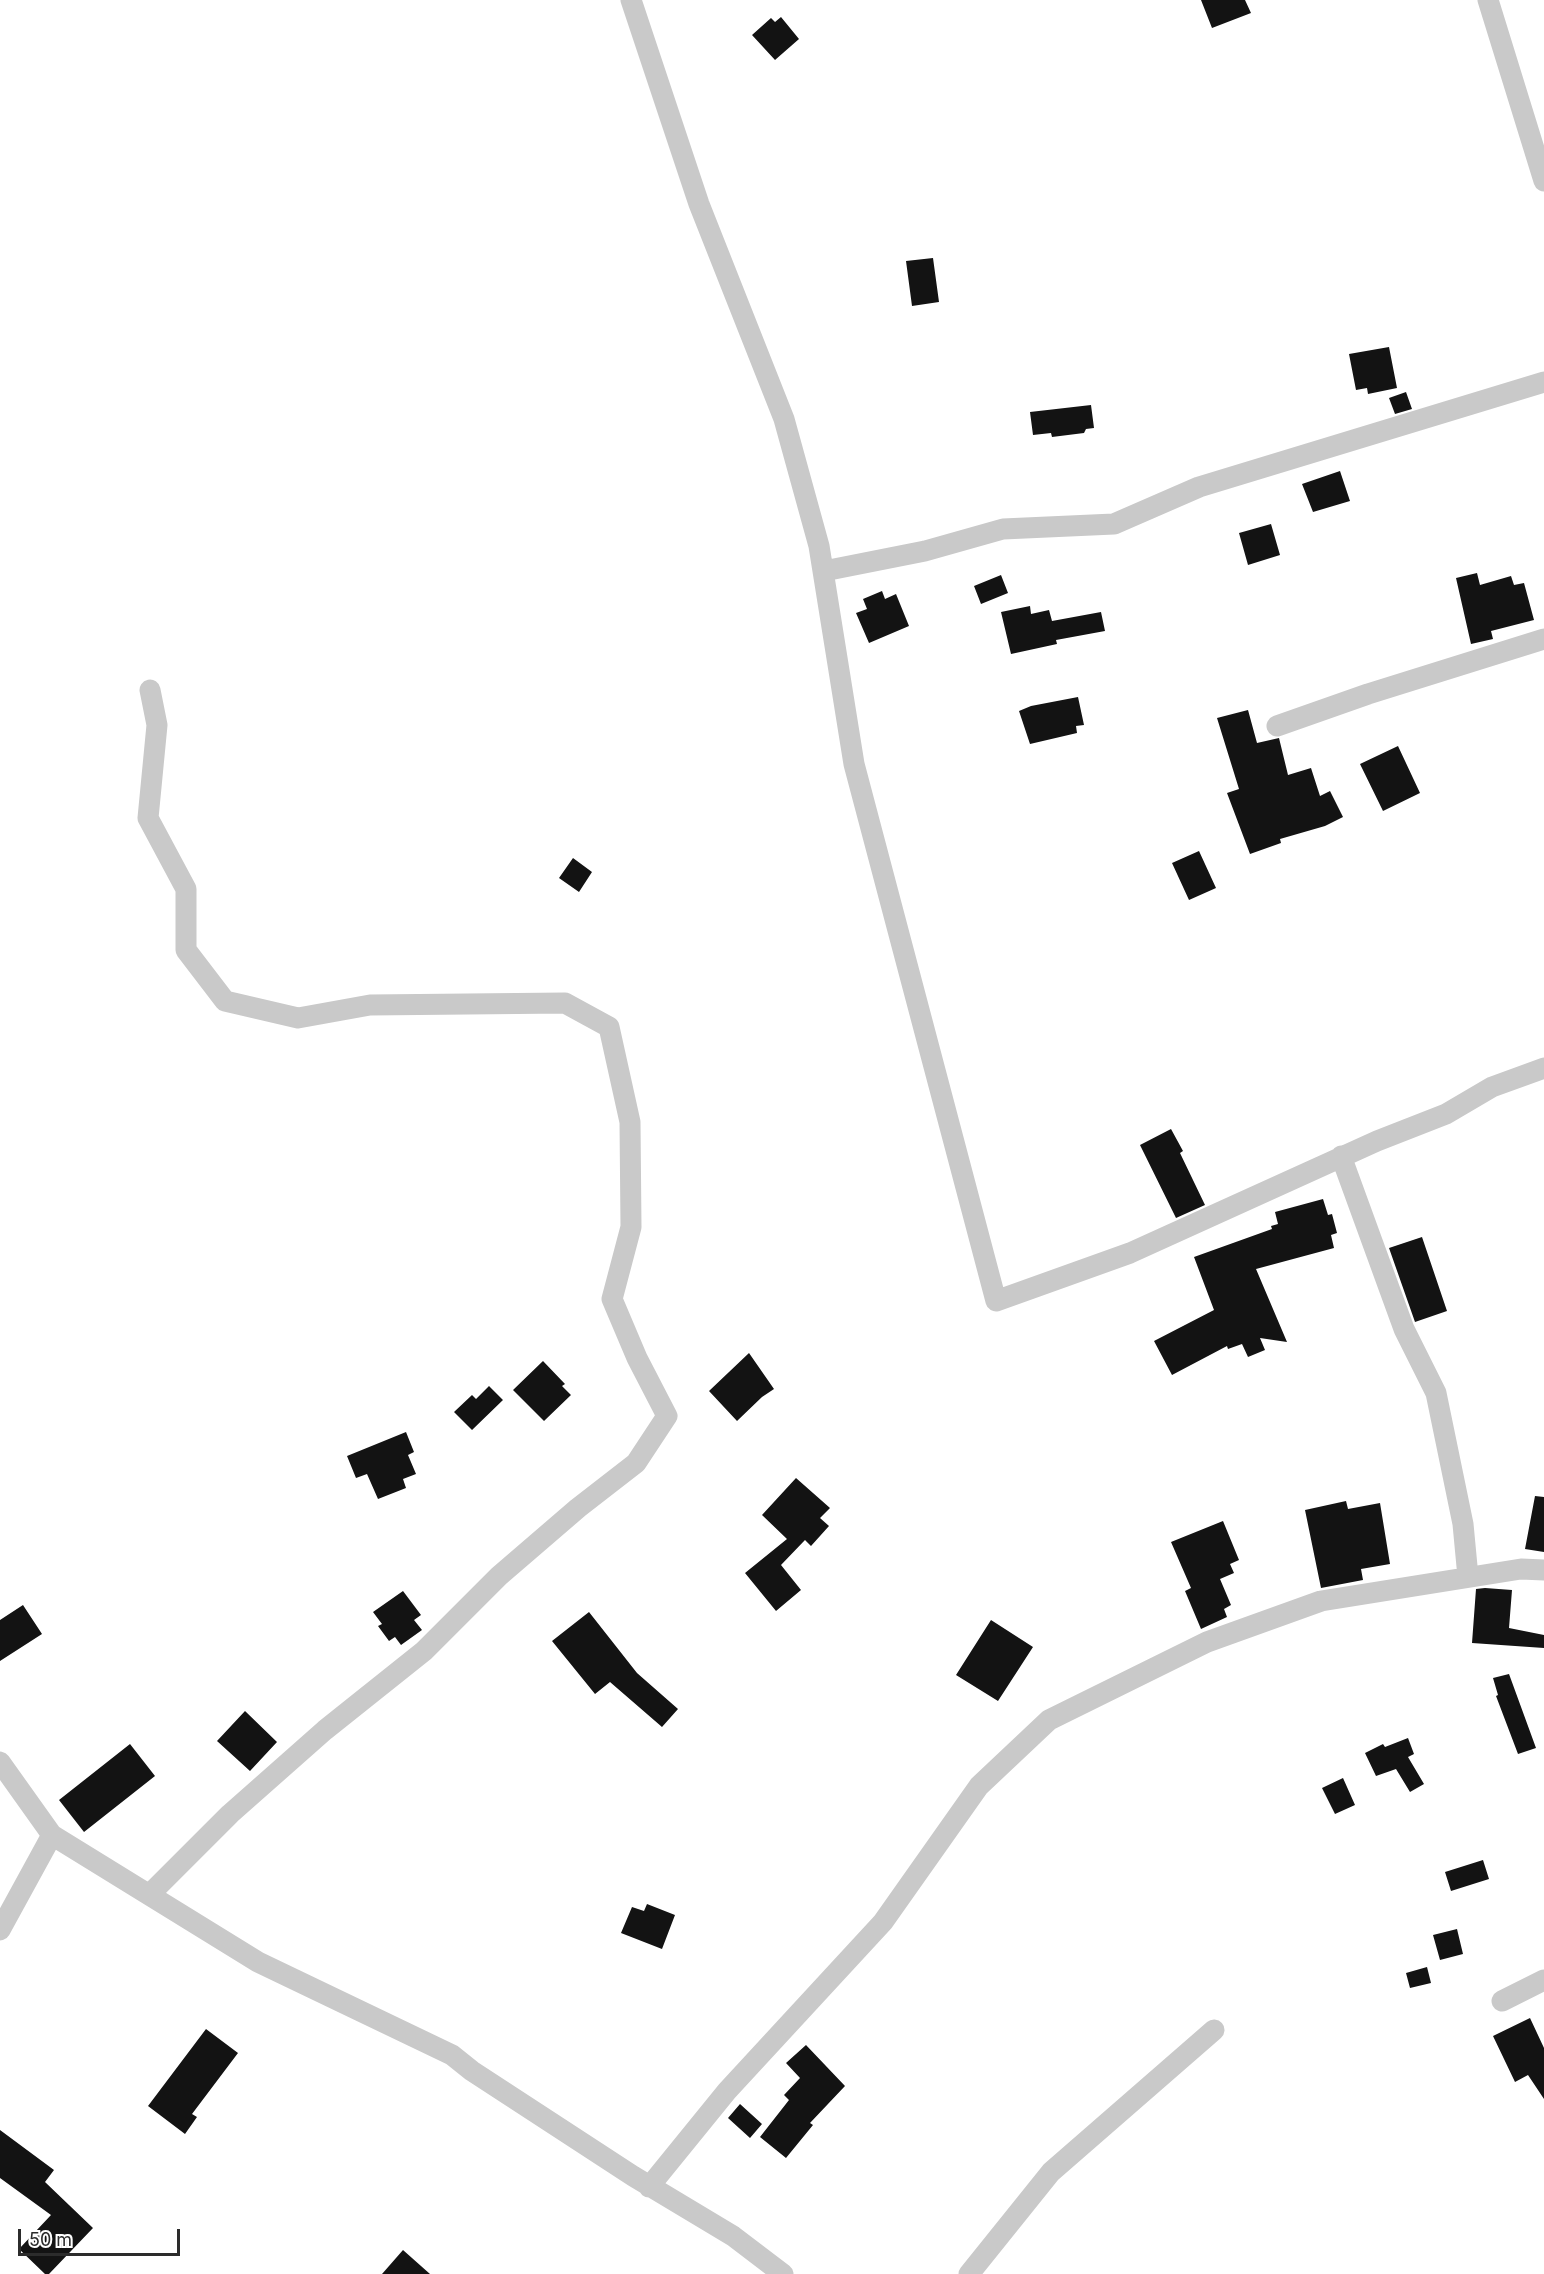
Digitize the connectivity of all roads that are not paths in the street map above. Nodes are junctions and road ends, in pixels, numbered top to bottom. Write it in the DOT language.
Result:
graph roads {
  1 [pos="631,0"];
  2 [pos="1488,0"];
  3 [pos="1544,181"];
  4 [pos="1544,382"];
  5 [pos="824,571"];
  6 [pos="1544,639"];
  7 [pos="150,690"];
  8 [pos="1277,726"];
  9 [pos="1544,1068"];
  10 [pos="1341,1156"];
  11 [pos="1544,1570"];
  12 [pos="1468,1577"];
  13 [pos="0,1762"];
  14 [pos="52,1835"];
  15 [pos="150,1894"];
  16 [pos="0,1930"];
  17 [pos="1544,1980"];
  18 [pos="1502,2001"];
  19 [pos="1214,2030"];
  20 [pos="650,2187"];
  21 [pos="783,2274"];
  22 [pos="969,2274"];
  1 -- 5 [label="street"];
  2 -- 3 [label="street"];
  4 -- 5 [label="street"];
  5 -- 10 [label="street"];
  6 -- 8 [label="street"];
  7 -- 15 [label="street"];
  9 -- 10 [label="street"];
  10 -- 12 [label="street"];
  11 -- 12 [label="street"];
  12 -- 20 [label="street"];
  13 -- 14 [label="street"];
  14 -- 15 [label="street"];
  14 -- 16 [label="street"];
  15 -- 20 [label="street"];
  17 -- 18 [label="street"];
  19 -- 22 [label="street"];
  20 -- 21 [label="street"];
}
